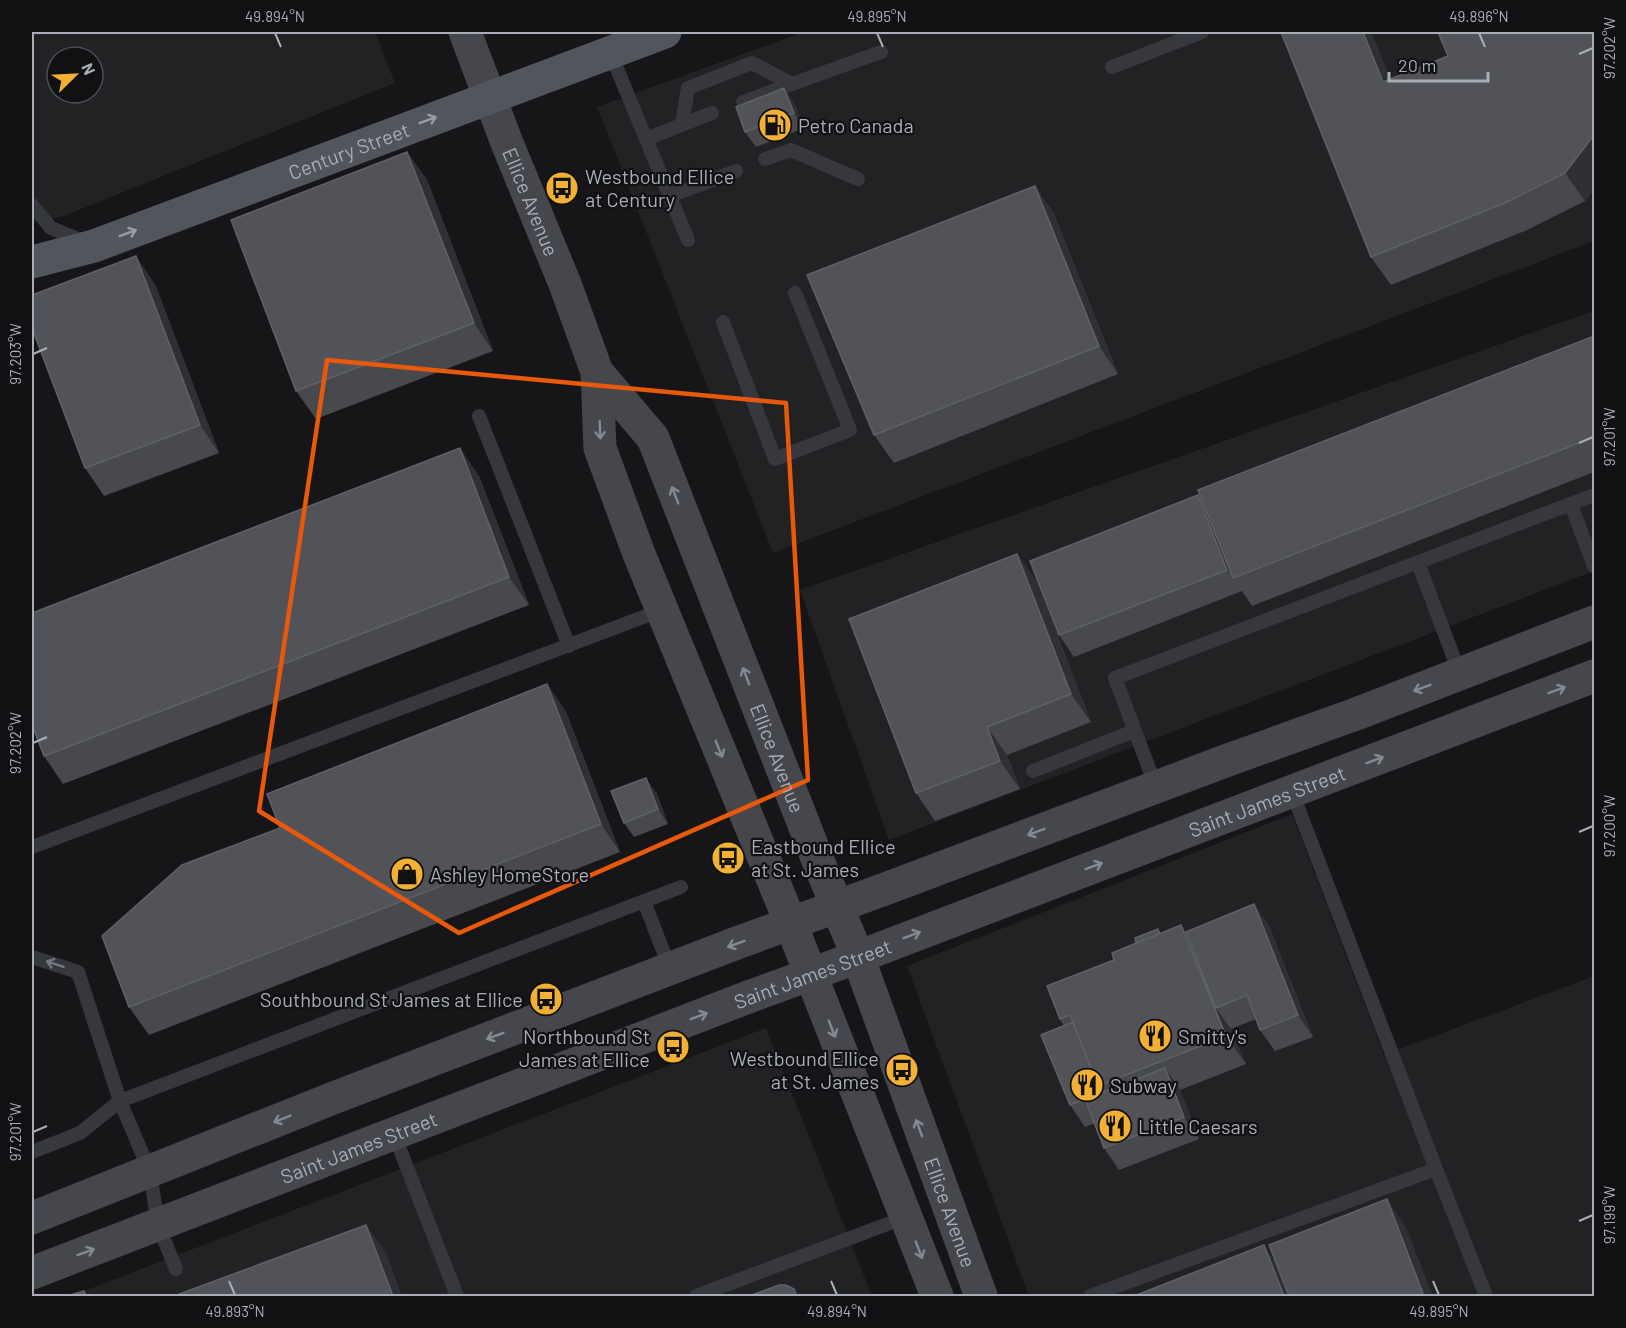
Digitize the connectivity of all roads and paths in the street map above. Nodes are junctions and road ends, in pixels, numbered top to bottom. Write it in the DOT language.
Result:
graph roads {
  1 [pos="465,32"];
  2 [pos="665,32"];
  3 [pos="1202,32"];
  4 [pos="610,52"];
  5 [pos="881,52"];
  6 [pos="1112,67"];
  7 [pos="792,84"];
  8 [pos="490,97"];
  9 [pos="743,102"];
  10 [pos="712,113"];
  11 [pos="682,124"];
  12 [pos="646,139"];
  13 [pos="765,159"];
  14 [pos="736,171"];
  15 [pos="858,179"];
  16 [pos="670,196"];
  17 [pos="32,203"];
  18 [pos="688,240"];
  19 [pos="94,246"];
  20 [pos="32,262"];
  21 [pos="795,293"];
  22 [pos="723,322"];
  23 [pos="597,372"];
  24 [pos="479,416"];
  25 [pos="1594,495"];
  26 [pos="1571,505"];
  27 [pos="1418,563"];
  28 [pos="1594,566"];
  29 [pos="662,610"];
  30 [pos="1594,622"];
  31 [pos="569,646"];
  32 [pos="1460,674"];
  33 [pos="1594,676"];
  34 [pos="1134,731"];
  35 [pos="1033,771"];
  36 [pos="1156,787"];
  37 [pos="1292,792"];
  38 [pos="32,847"];
  39 [pos="681,886"];
  40 [pos="644,901"];
  41 [pos="837,906"];
  42 [pos="791,924"];
  43 [pos="32,957"];
  44 [pos="858,957"];
  45 [pos="670,969"];
  46 [pos="811,975"];
  47 [pos="120,1101"];
  48 [pos="394,1134"];
  49 [pos="32,1152"];
  50 [pos="1436,1169"];
  51 [pos="150,1172"];
  52 [pos="906,1217"];
  53 [pos="32,1218"];
  54 [pos="158,1225"];
  55 [pos="176,1269"];
  56 [pos="32,1273"];
  57 [pos="457,1296"];
  58 [pos="696,1296"];
  59 [pos="937,1296"];
  60 [pos="981,1296"];
  61 [pos="1089,1296"];
  62 [pos="1485,1296"];
  1 -- 8 [label="main road, Ellice Avenue"];
  2 -- 4 [label="main road, Century Street"];
  3 -- 6 [label="lane"];
  4 -- 8 [label="main road, Century Street"];
  4 -- 12 [label="lane"];
  5 -- 7 [label="lane"];
  7 -- 9 [label="lane"];
  7 -- 11 [label="lane"];
  19 -- 8 [label="main road, Century Street, one-way"];
  8 -- 23 [label="main road, Ellice Avenue"];
  10 -- 11 [label="lane"];
  11 -- 12 [label="lane"];
  12 -- 16 [label="lane"];
  13 -- 15 [label="lane"];
  14 -- 16 [label="lane"];
  16 -- 18 [label="lane"];
  17 -- 19 [label="lane"];
  19 -- 20 [label="main road, Century Street"];
  21 -- 22 [label="lane"];
  23 -- 29 [label="main road, Ellice Avenue, one-way"];
  41 -- 23 [label="main road, Ellice Avenue, one-way"];
  24 -- 31 [label="lane"];
  25 -- 26 [label="lane"];
  26 -- 27 [label="lane"];
  26 -- 28 [label="lane"];
  27 -- 32 [label="lane"];
  27 -- 34 [label="lane"];
  29 -- 31 [label="lane"];
  29 -- 42 [label="main road, Ellice Avenue, one-way"];
  30 -- 32 [label="main road"];
  31 -- 38 [label="lane"];
  32 -- 36 [label="main road, one-way"];
  37 -- 33 [label="main road, Saint James Street, one-way"];
  34 -- 35 [label="lane"];
  34 -- 36 [label="lane"];
  36 -- 41 [label="main road, one-way"];
  44 -- 37 [label="main road, Saint James Street, one-way"];
  37 -- 50 [label="lane"];
  39 -- 40 [label="lane"];
  40 -- 45 [label="lane"];
  40 -- 47 [label="lane"];
  41 -- 42 [label="main road"];
  41 -- 44 [label="main road, Ellice Avenue"];
  42 -- 45 [label="main road, one-way"];
  42 -- 46 [label="main road, Ellice Avenue"];
  47 -- 43 [label="lane, one-way"];
  44 -- 46 [label="main road, Saint James Street"];
  60 -- 44 [label="main road, Ellice Avenue, one-way"];
  45 -- 51 [label="main road, one-way"];
  48 -- 46 [label="main road, Saint James Street, one-way"];
  46 -- 52 [label="main road, Ellice Avenue, one-way"];
  47 -- 49 [label="lane"];
  47 -- 51 [label="lane"];
  48 -- 54 [label="main road, Saint James Street"];
  48 -- 57 [label="lane"];
  50 -- 61 [label="lane"];
  50 -- 62 [label="lane"];
  51 -- 53 [label="main road"];
  51 -- 54 [label="lane"];
  52 -- 58 [label="lane"];
  52 -- 59 [label="main road, Ellice Avenue, one-way"];
  54 -- 55 [label="lane"];
  56 -- 54 [label="main road, Saint James Street, one-way"];
}
